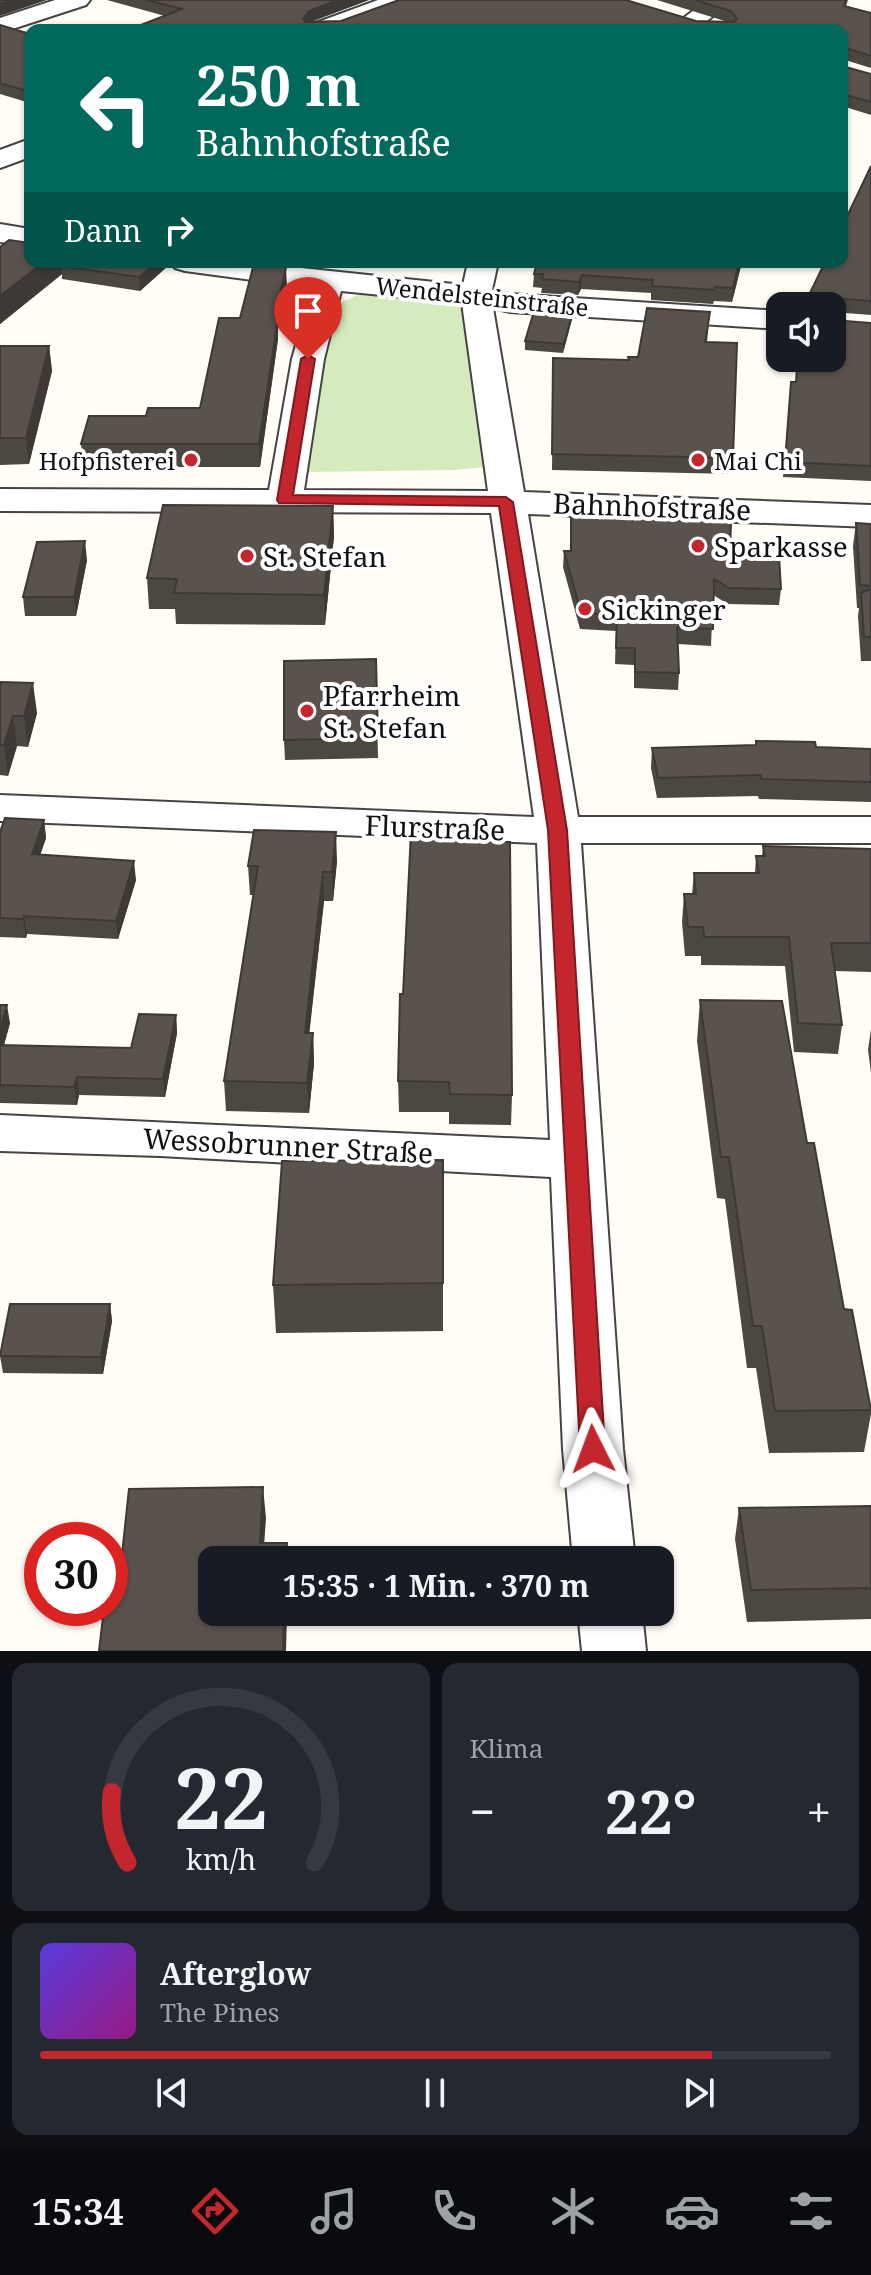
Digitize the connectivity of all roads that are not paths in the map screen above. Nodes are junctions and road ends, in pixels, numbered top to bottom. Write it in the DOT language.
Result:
graph roads {
  1 [pos="78,0"];
  2 [pos="399,0"];
  3 [pos="722,0"];
  4 [pos="7,20"];
  5 [pos="681,22"];
  6 [pos="27,24"];
  7 [pos="334,24"];
  8 [pos="24,150"];
  9 [pos="0,160"];
  10 [pos="0,233"];
  11 [pos="24,237"];
  12 [pos="230,268"];
  13 [pos="482,268"];
  14 [pos="329,281"];
  15 [pos="476,295"];
  16 [pos="766,319"];
  17 [pos="0,500"];
  18 [pos="285,500"];
  19 [pos="506,502"];
  20 [pos="871,516"];
  21 [pos="0,808"];
  22 [pos="558,830"];
  23 [pos="871,830"];
  24 [pos="0,1133"];
  25 [pos="577,1160"];
  26 [pos="603,1546"];
  27 [pos="611,1626"];
  28 [pos="614,1651"];
  1 -- 4 [label="street"];
  2 -- 7 [label="street"];
  3 -- 5 [label="street"];
  4 -- 6 [label="street"];
  8 -- 9 [label="street"];
  10 -- 11 [label="street"];
  12 -- 14 [label="street, Wendelsteinstraße"];
  13 -- 15 [label="street"];
  14 -- 15 [label="street, Wendelsteinstraße"];
  14 -- 18 [label="street"];
  15 -- 16 [label="street, Wendelsteinstraße"];
  15 -- 19 [label="street"];
  17 -- 18 [label="street, Bahnhofstraße"];
  18 -- 19 [label="street, Bahnhofstraße"];
  19 -- 20 [label="street, Bahnhofstraße"];
  19 -- 22 [label="street"];
  21 -- 22 [label="street, Flurstraße"];
  22 -- 23 [label="street, Flurstraße"];
  22 -- 25 [label="street"];
  24 -- 25 [label="street, Wessobrunner Straße"];
  25 -- 26 [label="street"];
  27 -- 28 [label="street"];
}
